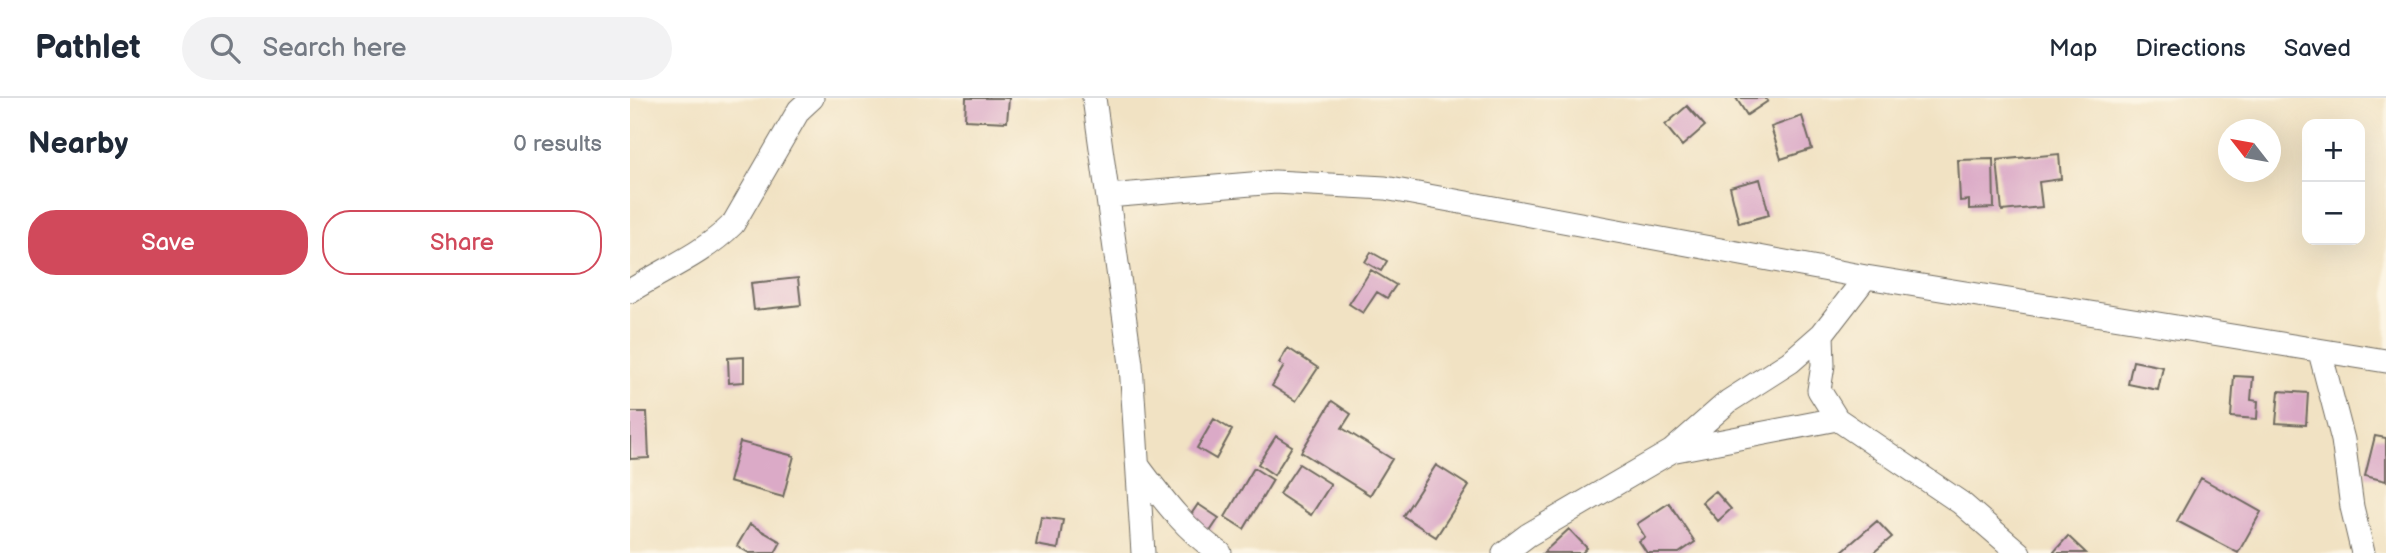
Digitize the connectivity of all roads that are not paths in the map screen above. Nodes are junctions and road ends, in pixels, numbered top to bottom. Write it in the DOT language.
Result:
graph roads {
  1 [pos="812,98"];
  2 [pos="1094,98"];
  3 [pos="1108,195"];
  4 [pos="1866,277"];
  5 [pos="630,291"];
  6 [pos="1822,334"];
  7 [pos="2319,352"];
  8 [pos="2386,362"];
  9 [pos="1837,419"];
  10 [pos="1672,451"];
  11 [pos="1138,466"];
  12 [pos="1143,553"];
  13 [pos="1220,553"];
  14 [pos="1504,553"];
  15 [pos="2020,553"];
  16 [pos="2363,553"];
  1 -- 5 [label="street"];
  2 -- 3 [label="street"];
  3 -- 4 [label="street"];
  3 -- 11 [label="street"];
  4 -- 6 [label="street"];
  4 -- 7 [label="street"];
  6 -- 9 [label="street"];
  6 -- 10 [label="street"];
  7 -- 8 [label="street"];
  7 -- 16 [label="street"];
  9 -- 10 [label="street"];
  9 -- 15 [label="street"];
  10 -- 14 [label="street"];
  11 -- 12 [label="street"];
  11 -- 13 [label="street"];
}
